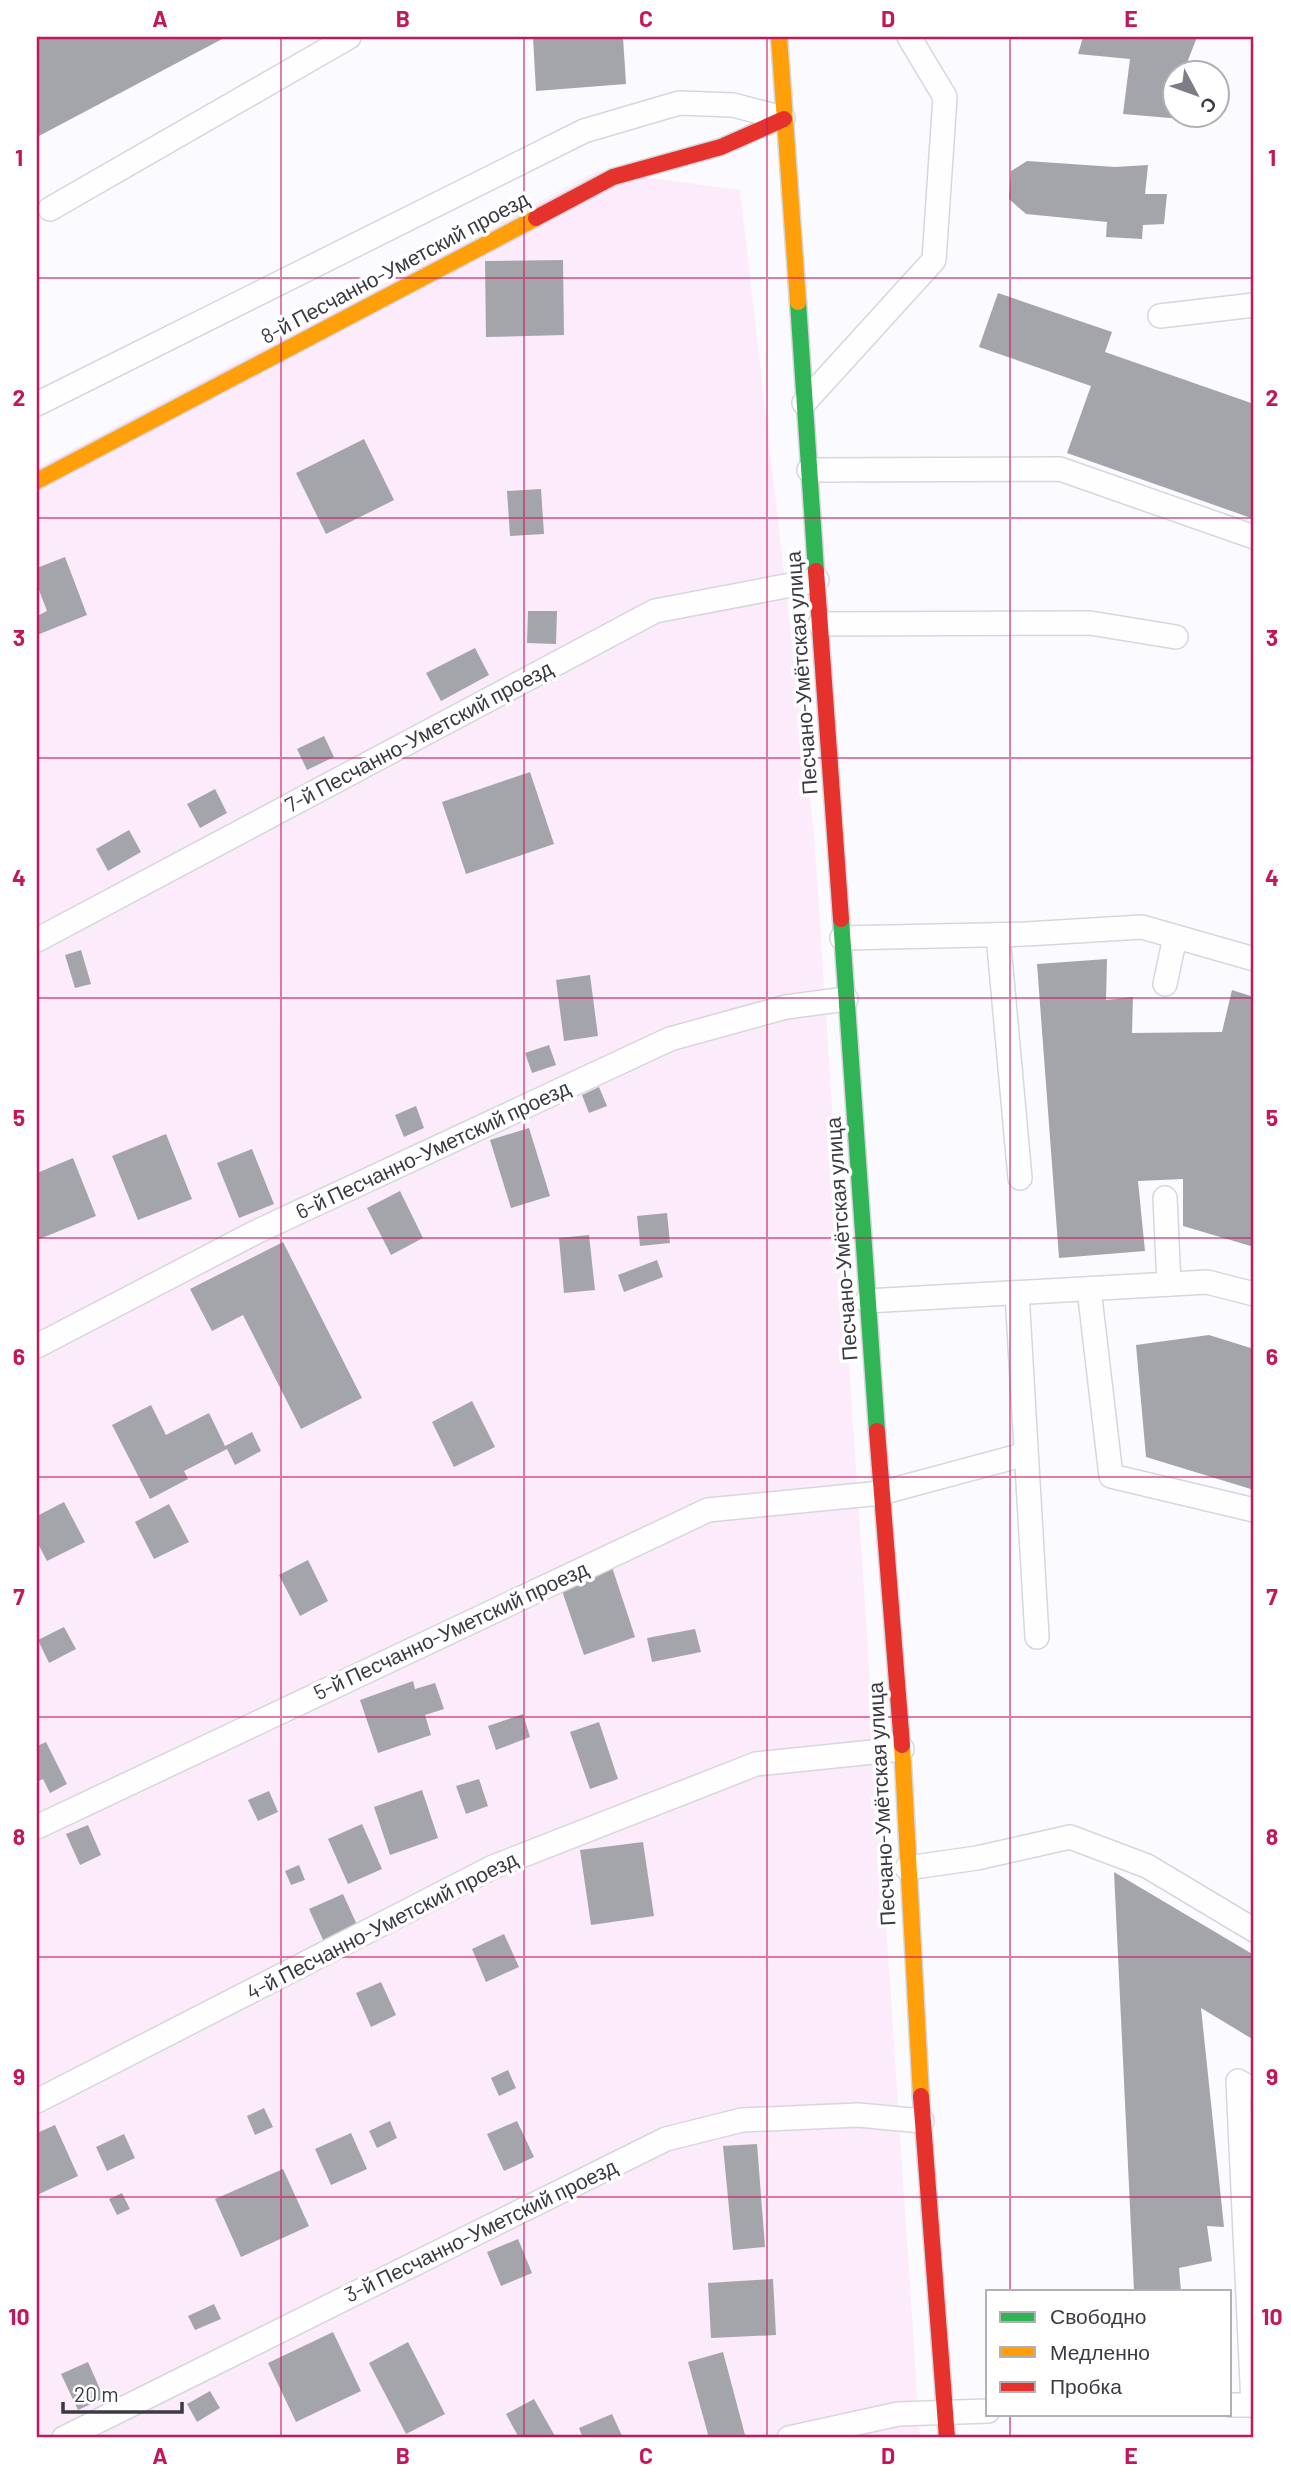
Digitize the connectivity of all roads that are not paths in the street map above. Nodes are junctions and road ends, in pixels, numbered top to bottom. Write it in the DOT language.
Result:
graph roads {
  1 [pos="349,37"];
  2 [pos="779,37"];
  3 [pos="909,37"];
  4 [pos="784,119"];
  5 [pos="50,209"];
  6 [pos="1254,305"];
  7 [pos="1160,316"];
  8 [pos="804,403"];
  9 [pos="37,404"];
  10 [pos="809,470"];
  11 [pos="37,481"];
  12 [pos="1254,537"];
  13 [pos="817,580"];
  14 [pos="820,624"];
  15 [pos="1175,637"];
  16 [pos="998,934"];
  17 [pos="1175,937"];
  18 [pos="842,938"];
  19 [pos="37,940"];
  20 [pos="1254,959"];
  21 [pos="1165,984"];
  22 [pos="846,999"];
  23 [pos="1020,1178"];
  24 [pos="1165,1198"];
  25 [pos="1169,1284"];
  26 [pos="1089,1289"];
  27 [pos="1017,1293"];
  28 [pos="1254,1294"];
  29 [pos="867,1301"];
  30 [pos="37,1346"];
  31 [pos="1026,1454"];
  32 [pos="881,1493"];
  33 [pos="1254,1510"];
  34 [pos="1037,1637"];
  35 [pos="902,1748"];
  36 [pos="37,1827"];
  37 [pos="907,1868"];
  38 [pos="1254,1930"];
  39 [pos="1254,2090"];
  40 [pos="37,2101"];
  41 [pos="922,2121"];
  42 [pos="1232,2405"];
  43 [pos="1254,2406"];
  44 [pos="986,2412"];
  45 [pos="946,2413"];
  46 [pos="64,2438"];
  47 [pos="789,2438"];
  48 [pos="947,2438"];
  1 -- 5 [label="lane"];
  2 -- 4 [label="main road, Песчано-Умётская улица"];
  3 -- 8 [label="lane"];
  4 -- 8 [label="main road, Песчано-Умётская улица"];
  4 -- 9 [label="lane"];
  4 -- 11 [label="main road, 8-й Песчанно-Уметский проезд"];
  6 -- 7 [label="lane"];
  8 -- 10 [label="main road, Песчано-Умётская улица"];
  10 -- 12 [label="lane"];
  10 -- 13 [label="main road, Песчано-Умётская улица"];
  13 -- 14 [label="main road, Песчано-Умётская улица"];
  13 -- 19 [label="lane, 7-й Песчанно-Уметский проезд"];
  14 -- 15 [label="lane"];
  14 -- 18 [label="main road, Песчано-Умётская улица"];
  16 -- 17 [label="lane"];
  16 -- 18 [label="lane"];
  16 -- 23 [label="lane"];
  17 -- 20 [label="lane"];
  17 -- 21 [label="lane"];
  18 -- 22 [label="main road, Песчано-Умётская улица"];
  22 -- 29 [label="main road, Песчано-Умётская улица"];
  22 -- 30 [label="lane, 6-й Песчанно-Уметский проезд"];
  24 -- 25 [label="lane"];
  25 -- 26 [label="lane"];
  25 -- 28 [label="lane"];
  26 -- 27 [label="lane"];
  26 -- 33 [label="lane"];
  27 -- 29 [label="lane"];
  27 -- 31 [label="lane"];
  29 -- 32 [label="main road, Песчано-Умётская улица"];
  31 -- 32 [label="lane, 5-й Песчанно-Уметский проезд"];
  31 -- 34 [label="lane"];
  32 -- 35 [label="main road, Песчано-Умётская улица"];
  32 -- 36 [label="lane, 5-й Песчанно-Уметский проезд"];
  35 -- 37 [label="main road, Песчано-Умётская улица"];
  35 -- 40 [label="lane, 4-й Песчанно-Уметский проезд"];
  37 -- 38 [label="lane"];
  37 -- 41 [label="main road, Песчано-Умётская улица"];
  39 -- 43 [label="lane"];
  41 -- 45 [label="main road, Песчано-Умётская улица"];
  41 -- 46 [label="lane, 3-й Песчанно-Уметский проезд"];
  42 -- 43 [label="lane"];
  44 -- 45 [label="lane"];
  45 -- 47 [label="lane"];
  45 -- 48 [label="main road, Песчано-Умётская улица"];
}
